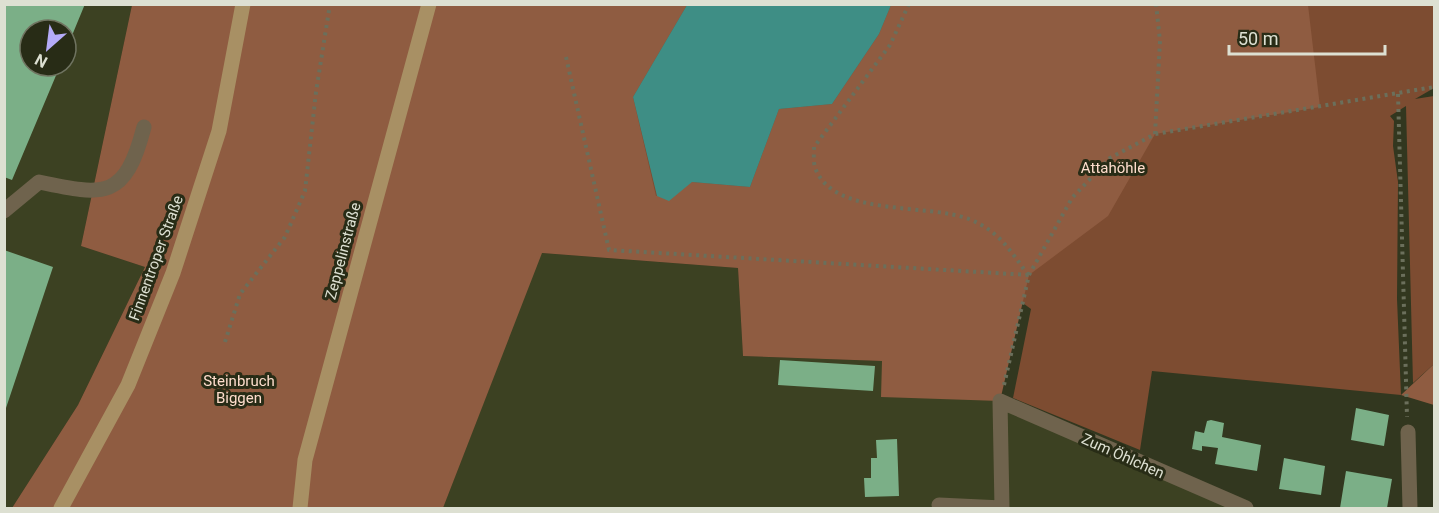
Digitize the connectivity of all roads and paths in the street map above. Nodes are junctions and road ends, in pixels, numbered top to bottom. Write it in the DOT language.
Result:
graph roads {
  1 [pos="243,4"];
  2 [pos="330,4"];
  3 [pos="429,4"];
  4 [pos="909,4"];
  5 [pos="1156,4"];
  6 [pos="566,57"];
  7 [pos="1434,87"];
  8 [pos="1398,94"];
  9 [pos="144,127"];
  10 [pos="1155,134"];
  11 [pos="4,211"];
  12 [pos="1029,275"];
  13 [pos="225,342"];
  14 [pos="1000,401"];
  15 [pos="1408,432"];
  16 [pos="939,505"];
  17 [pos="62,508"];
  18 [pos="300,508"];
  19 [pos="1002,508"];
  20 [pos="1246,508"];
  21 [pos="1410,508"];
  1 -- 17 [label="main road, Finnentroper Straße"];
  2 -- 13 [label="path"];
  3 -- 18 [label="main road, Zeppelinstraße"];
  4 -- 12 [label="path"];
  5 -- 10 [label="path"];
  6 -- 12 [label="path"];
  7 -- 8 [label="path"];
  8 -- 10 [label="path"];
  8 -- 15 [label="path"];
  9 -- 11 [label="street"];
  10 -- 12 [label="path"];
  12 -- 14 [label="path"];
  14 -- 19 [label="street"];
  14 -- 20 [label="street, Zum Öhlchen"];
  15 -- 21 [label="street"];
  16 -- 19 [label="street"];
}
